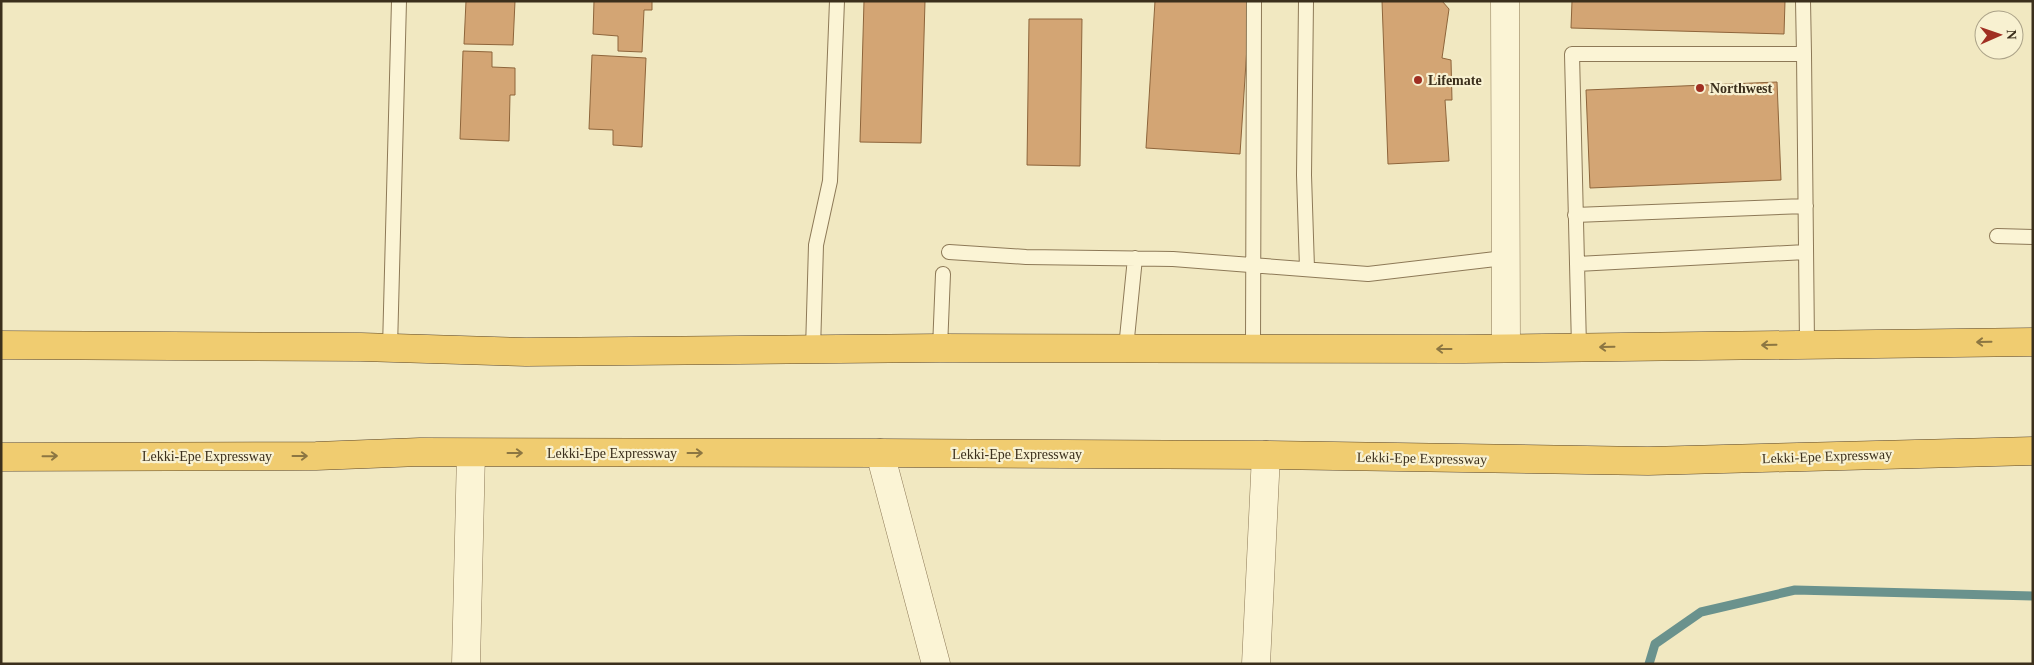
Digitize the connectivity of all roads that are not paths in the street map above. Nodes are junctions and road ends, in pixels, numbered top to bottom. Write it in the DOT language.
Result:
graph roads {
  1 [pos="399,1"];
  2 [pos="837,1"];
  3 [pos="1254,1"];
  4 [pos="1306,1"];
  5 [pos="1505,1"];
  6 [pos="1804,1"];
  7 [pos="1804,54"];
  8 [pos="1806,206"];
  9 [pos="1575,214"];
  10 [pos="1997,236"];
  11 [pos="2033,237"];
  12 [pos="949,252"];
  13 [pos="1806,252"];
  14 [pos="1135,258"];
  15 [pos="1504,258"];
  16 [pos="1577,264"];
  17 [pos="1253,265"];
  18 [pos="1307,268"];
  19 [pos="943,274"];
  20 [pos="2033,342"];
  21 [pos="1807,344"];
  22 [pos="1,345"];
  23 [pos="1579,347"];
  24 [pos="390,348"];
  25 [pos="940,348"];
  26 [pos="1126,348"];
  27 [pos="1506,348"];
  28 [pos="1253,349"];
  29 [pos="813,350"];
  30 [pos="2033,450"];
  31 [pos="471,452"];
  32 [pos="880,453"];
  33 [pos="1266,455"];
  34 [pos="1,457"];
  35 [pos="466,664"];
  36 [pos="936,664"];
  37 [pos="1256,664"];
  1 -- 24 [label="lane"];
  2 -- 29 [label="lane"];
  3 -- 17 [label="lane"];
  4 -- 18 [label="lane"];
  5 -- 15 [label="street"];
  6 -- 7 [label="lane"];
  7 -- 8 [label="lane"];
  7 -- 9 [label="lane"];
  8 -- 9 [label="lane"];
  8 -- 13 [label="lane"];
  9 -- 16 [label="lane"];
  10 -- 11 [label="lane"];
  12 -- 14 [label="lane"];
  13 -- 16 [label="lane"];
  13 -- 21 [label="lane"];
  14 -- 17 [label="lane"];
  14 -- 26 [label="lane"];
  15 -- 18 [label="lane"];
  15 -- 27 [label="street"];
  16 -- 23 [label="lane"];
  17 -- 18 [label="lane"];
  17 -- 28 [label="lane"];
  19 -- 25 [label="lane"];
  20 -- 21 [label="highway, one-way"];
  21 -- 23 [label="highway, one-way"];
  22 -- 24 [label="highway"];
  23 -- 27 [label="highway"];
  24 -- 29 [label="highway"];
  25 -- 26 [label="highway"];
  25 -- 29 [label="highway"];
  26 -- 28 [label="highway"];
  27 -- 28 [label="highway, one-way"];
  30 -- 33 [label="highway, Lekki-Epe Expressway"];
  31 -- 32 [label="highway, Lekki-Epe Expressway, one-way"];
  34 -- 31 [label="highway, Lekki-Epe Expressway, one-way"];
  31 -- 35 [label="street"];
  32 -- 33 [label="highway, Lekki-Epe Expressway"];
  32 -- 36 [label="street"];
  33 -- 37 [label="street"];
}
